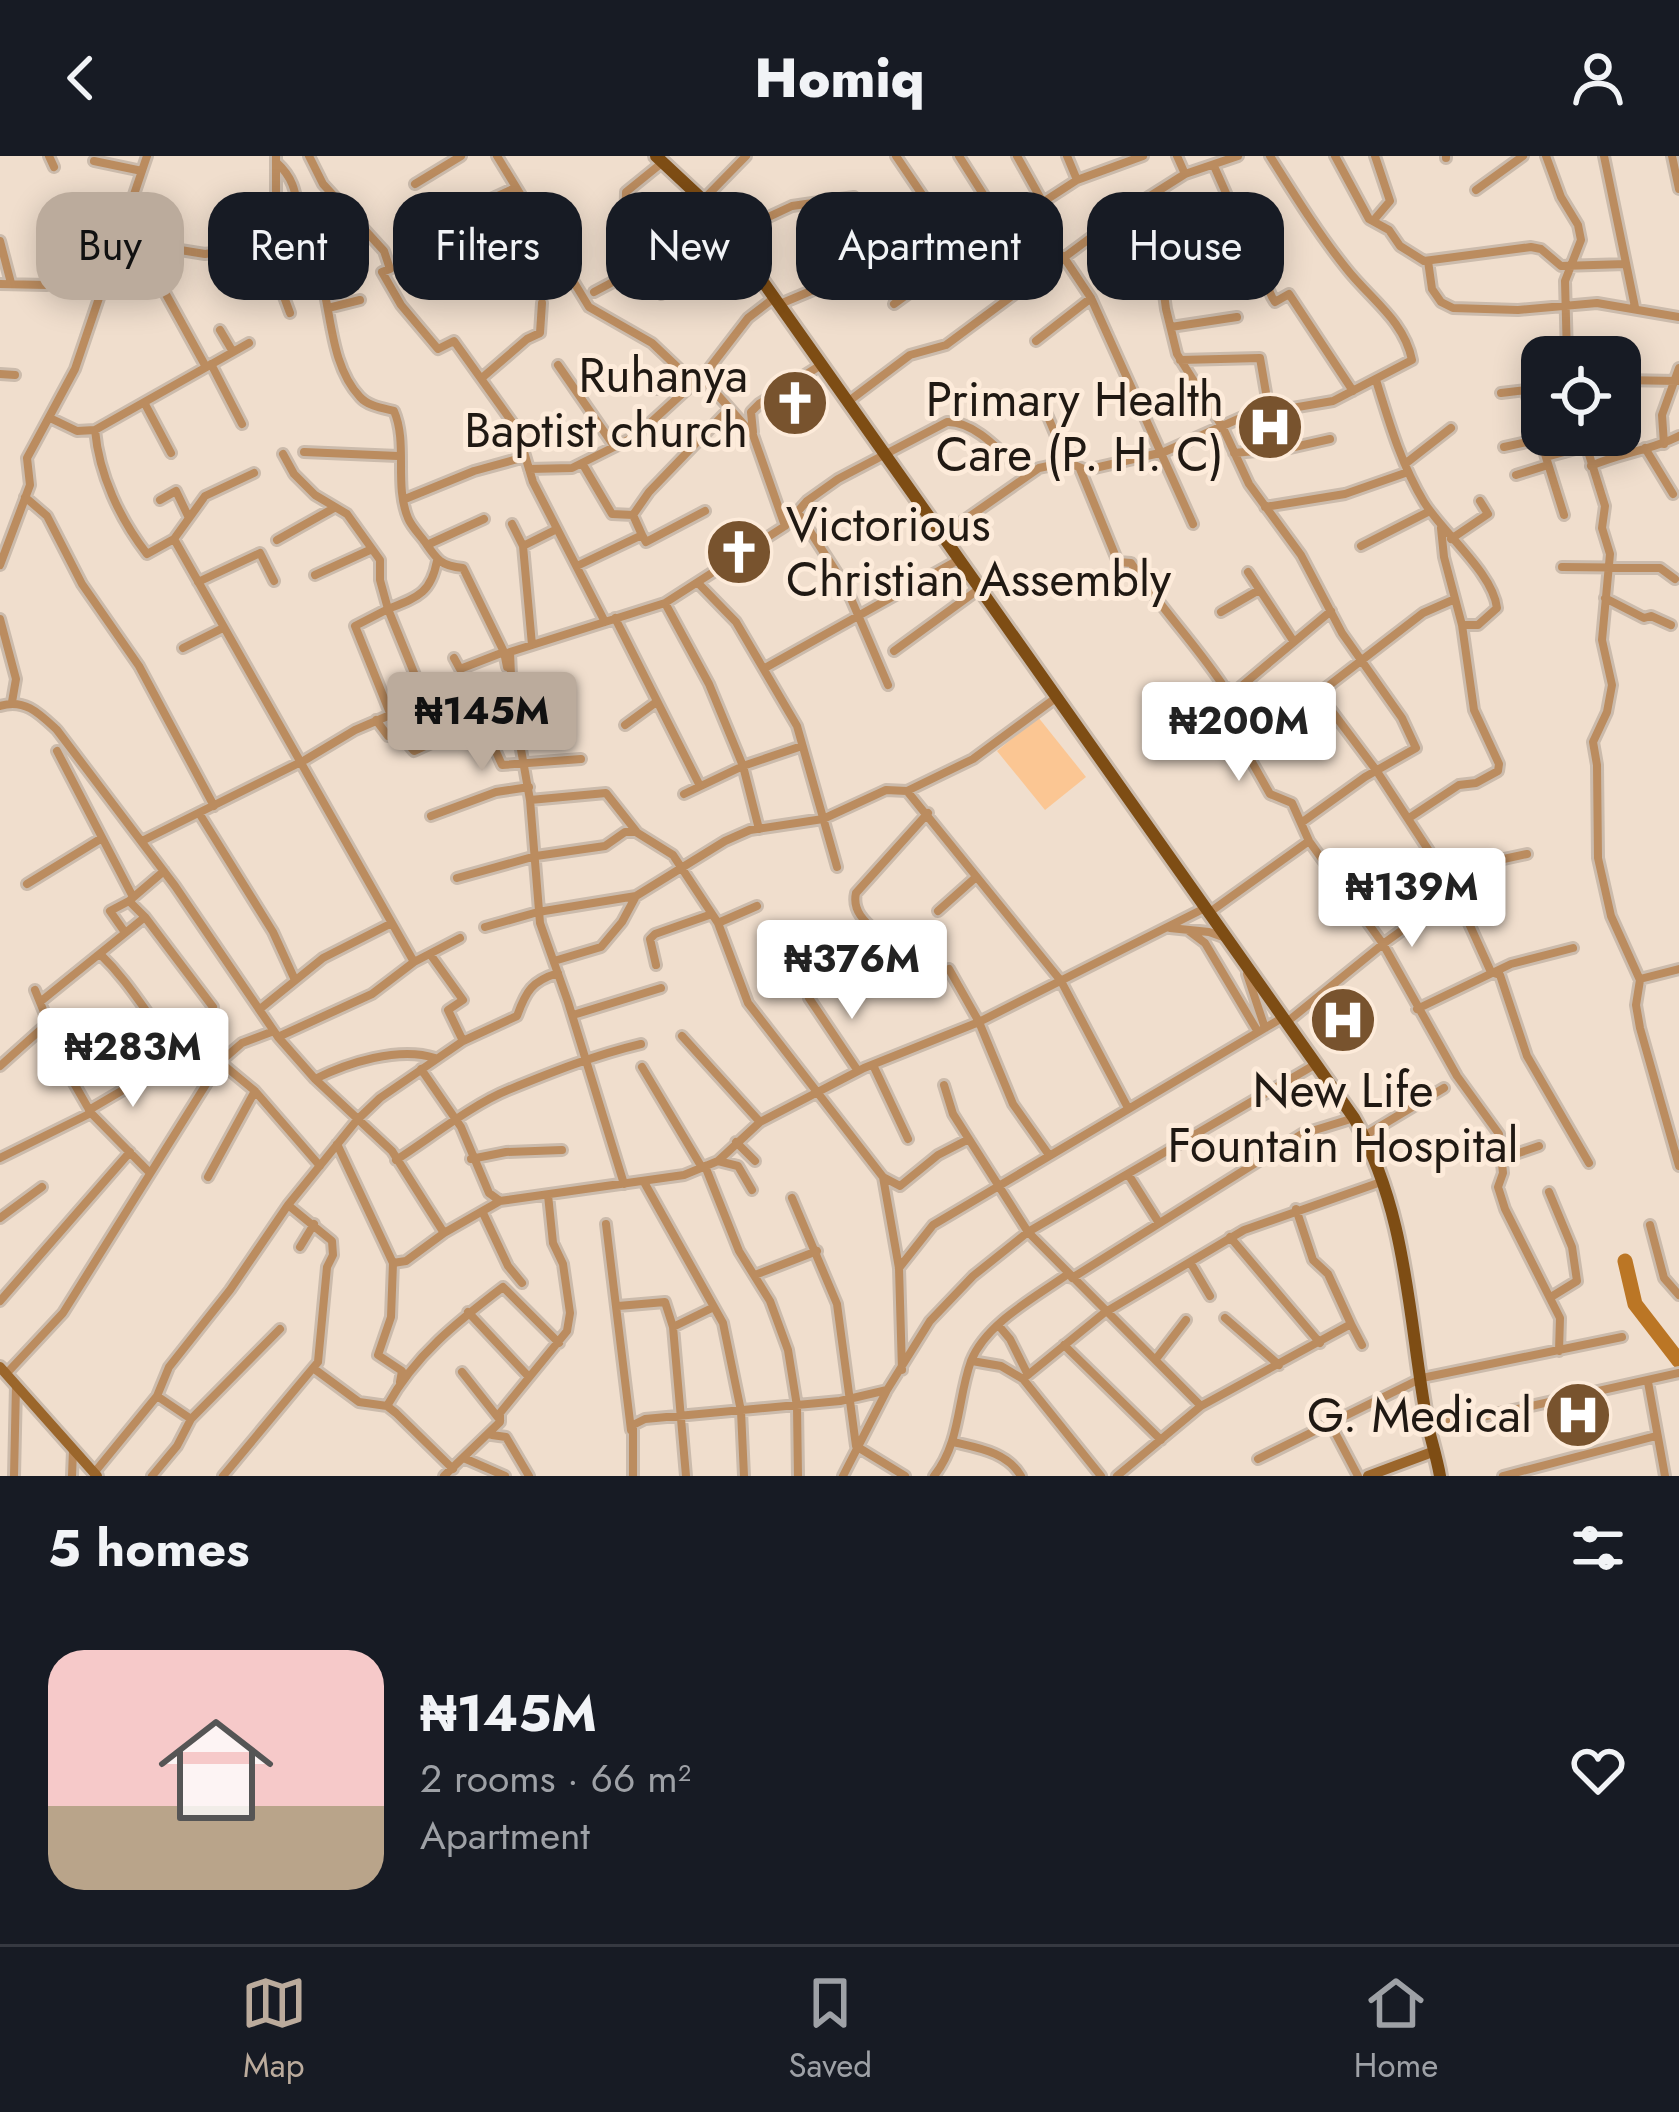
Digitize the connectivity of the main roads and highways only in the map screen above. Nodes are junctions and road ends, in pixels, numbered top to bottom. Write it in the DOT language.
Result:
graph roads {
  1 [pos="660,159"];
  2 [pos="1440,1476"];
  1 -- 2 [label="main road"];
}
